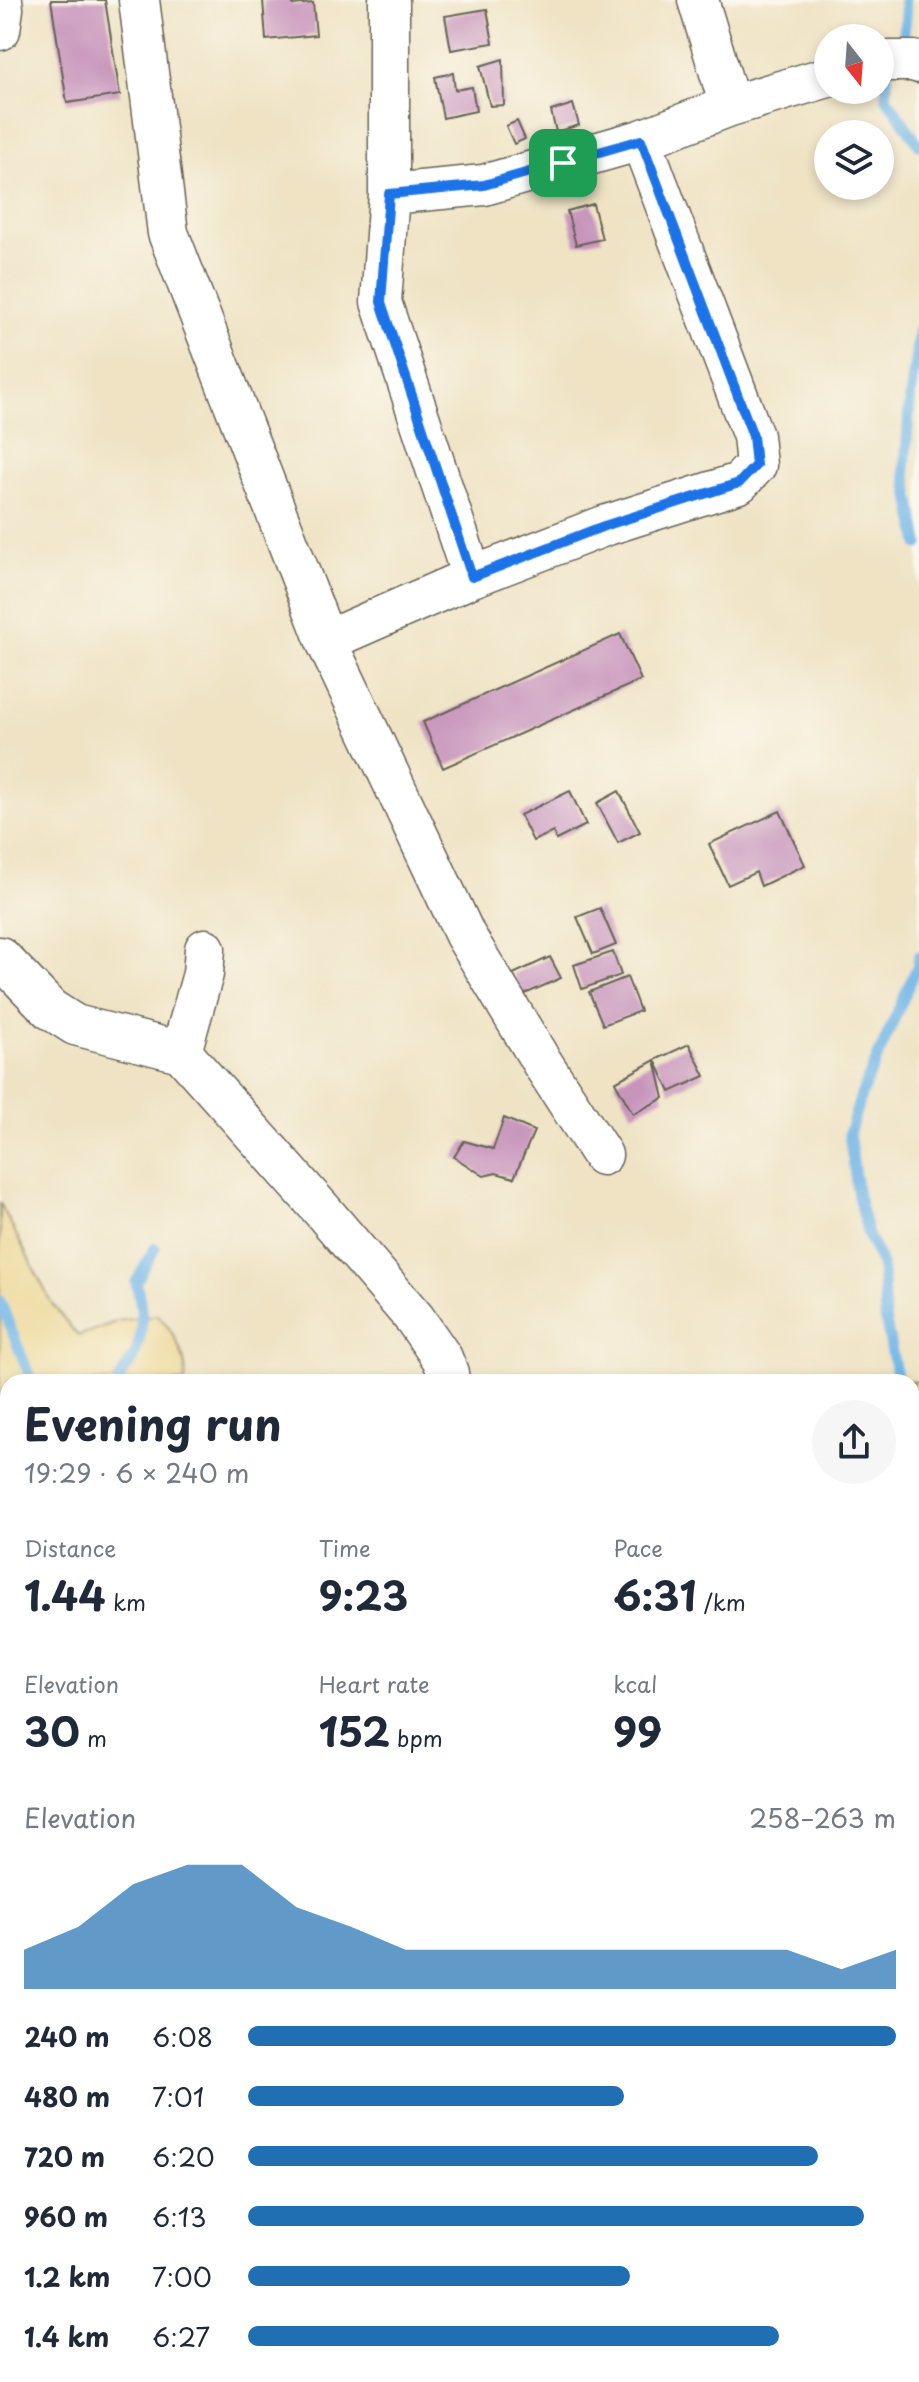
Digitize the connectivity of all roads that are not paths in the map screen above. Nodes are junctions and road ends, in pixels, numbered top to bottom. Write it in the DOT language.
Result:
graph roads {
  1 [pos="2,0"];
  2 [pos="139,0"];
  3 [pos="389,0"];
  4 [pos="698,0"];
  5 [pos="0,30"];
  6 [pos="894,61"];
  7 [pos="919,63"];
  8 [pos="814,81"];
  9 [pos="730,106"];
  10 [pos="641,140"];
  11 [pos="389,194"];
  12 [pos="472,577"];
  13 [pos="326,641"];
  14 [pos="205,949"];
  15 [pos="0,957"];
  16 [pos="181,1052"];
  17 [pos="602,1155"];
  18 [pos="448,1374"];
  1 -- 5 [label="street"];
  2 -- 13 [label="street"];
  3 -- 11 [label="street"];
  4 -- 9 [label="street"];
  6 -- 7 [label="street"];
  8 -- 9 [label="street"];
  9 -- 10 [label="street"];
  10 -- 11 [label="street"];
  10 -- 12 [label="street"];
  11 -- 12 [label="street"];
  12 -- 13 [label="street"];
  13 -- 17 [label="street"];
  14 -- 16 [label="street"];
  15 -- 16 [label="street"];
  16 -- 18 [label="street"];
}
